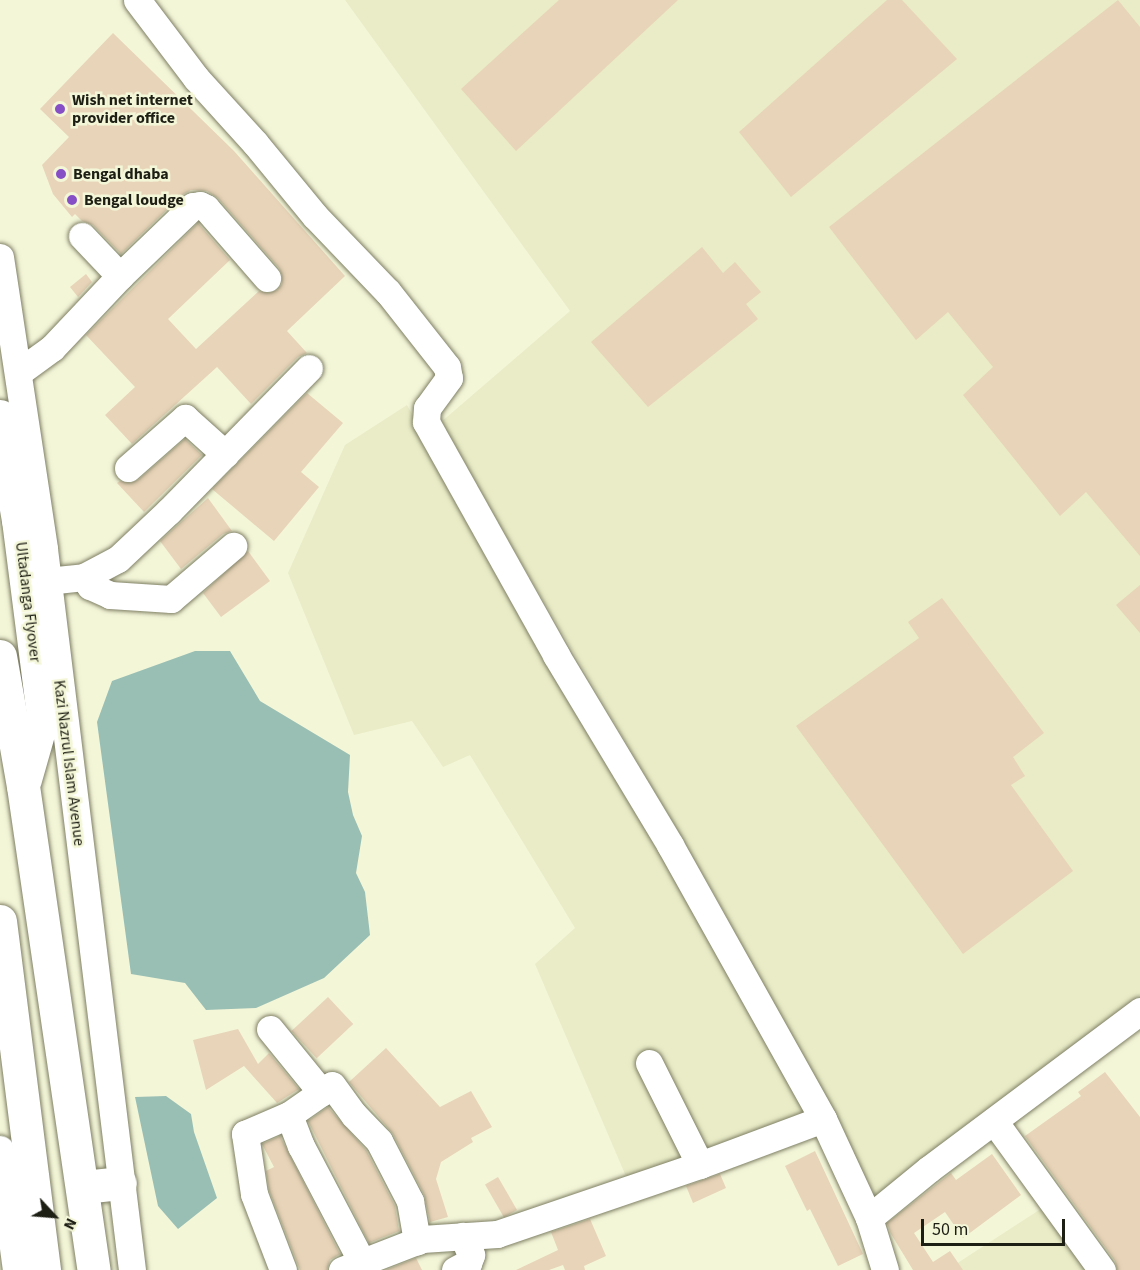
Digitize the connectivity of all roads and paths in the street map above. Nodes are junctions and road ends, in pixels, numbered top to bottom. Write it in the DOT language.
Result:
graph roads {
  1 [pos="137,0"];
  2 [pos="82,236"];
  3 [pos="0,257"];
  4 [pos="120,276"];
  5 [pos="267,278"];
  6 [pos="309,368"];
  7 [pos="19,372"];
  8 [pos="0,416"];
  9 [pos="225,454"];
  10 [pos="128,468"];
  11 [pos="233,546"];
  12 [pos="84,577"];
  13 [pos="47,581"];
  14 [pos="0,656"];
  15 [pos="23,786"];
  16 [pos="0,921"];
  17 [pos="1140,1011"];
  18 [pos="270,1029"];
  19 [pos="0,1047"];
  20 [pos="649,1063"];
  21 [pos="22,1086"];
  22 [pos="322,1093"];
  23 [pos="289,1116"];
  24 [pos="823,1119"];
  25 [pos="994,1121"];
  26 [pos="0,1149"];
  27 [pos="700,1165"];
  28 [pos="120,1183"];
  29 [pos="83,1187"];
  30 [pos="869,1218"];
  31 [pos="463,1236"];
  32 [pos="417,1241"];
  33 [pos="357,1267"];
  34 [pos="16,1270"];
  35 [pos="45,1270"];
  36 [pos="94,1270"];
  37 [pos="132,1270"];
  38 [pos="283,1270"];
  39 [pos="455,1270"];
  40 [pos="885,1270"];
  41 [pos="1102,1270"];
  1 -- 24 [label="street"];
  2 -- 4 [label="street"];
  3 -- 7 [label="street, Kazi Nazrul Islam Avenue"];
  4 -- 5 [label="street"];
  4 -- 7 [label="street"];
  6 -- 9 [label="street"];
  7 -- 13 [label="street, Kazi Nazrul Islam Avenue"];
  8 -- 15 [label="main road, Ultadanga Flyover"];
  9 -- 10 [label="street"];
  9 -- 12 [label="street"];
  11 -- 12 [label="street"];
  12 -- 13 [label="street"];
  13 -- 28 [label="street, Kazi Nazrul Islam Avenue"];
  14 -- 15 [label="main road"];
  15 -- 29 [label="main road"];
  16 -- 21 [label="main road"];
  17 -- 25 [label="street"];
  18 -- 22 [label="street"];
  19 -- 21 [label="main road"];
  20 -- 27 [label="street"];
  21 -- 35 [label="main road"];
  22 -- 23 [label="street"];
  22 -- 32 [label="street"];
  23 -- 33 [label="street"];
  23 -- 38 [label="street"];
  24 -- 27 [label="street"];
  24 -- 30 [label="street"];
  25 -- 30 [label="street"];
  25 -- 41 [label="street"];
  26 -- 34 [label="street"];
  27 -- 31 [label="street"];
  28 -- 29 [label="main road"];
  28 -- 37 [label="street, Kazi Nazrul Islam Avenue"];
  29 -- 36 [label="main road"];
  30 -- 40 [label="street"];
  31 -- 32 [label="street"];
  31 -- 39 [label="street"];
  32 -- 33 [label="street"];
}
